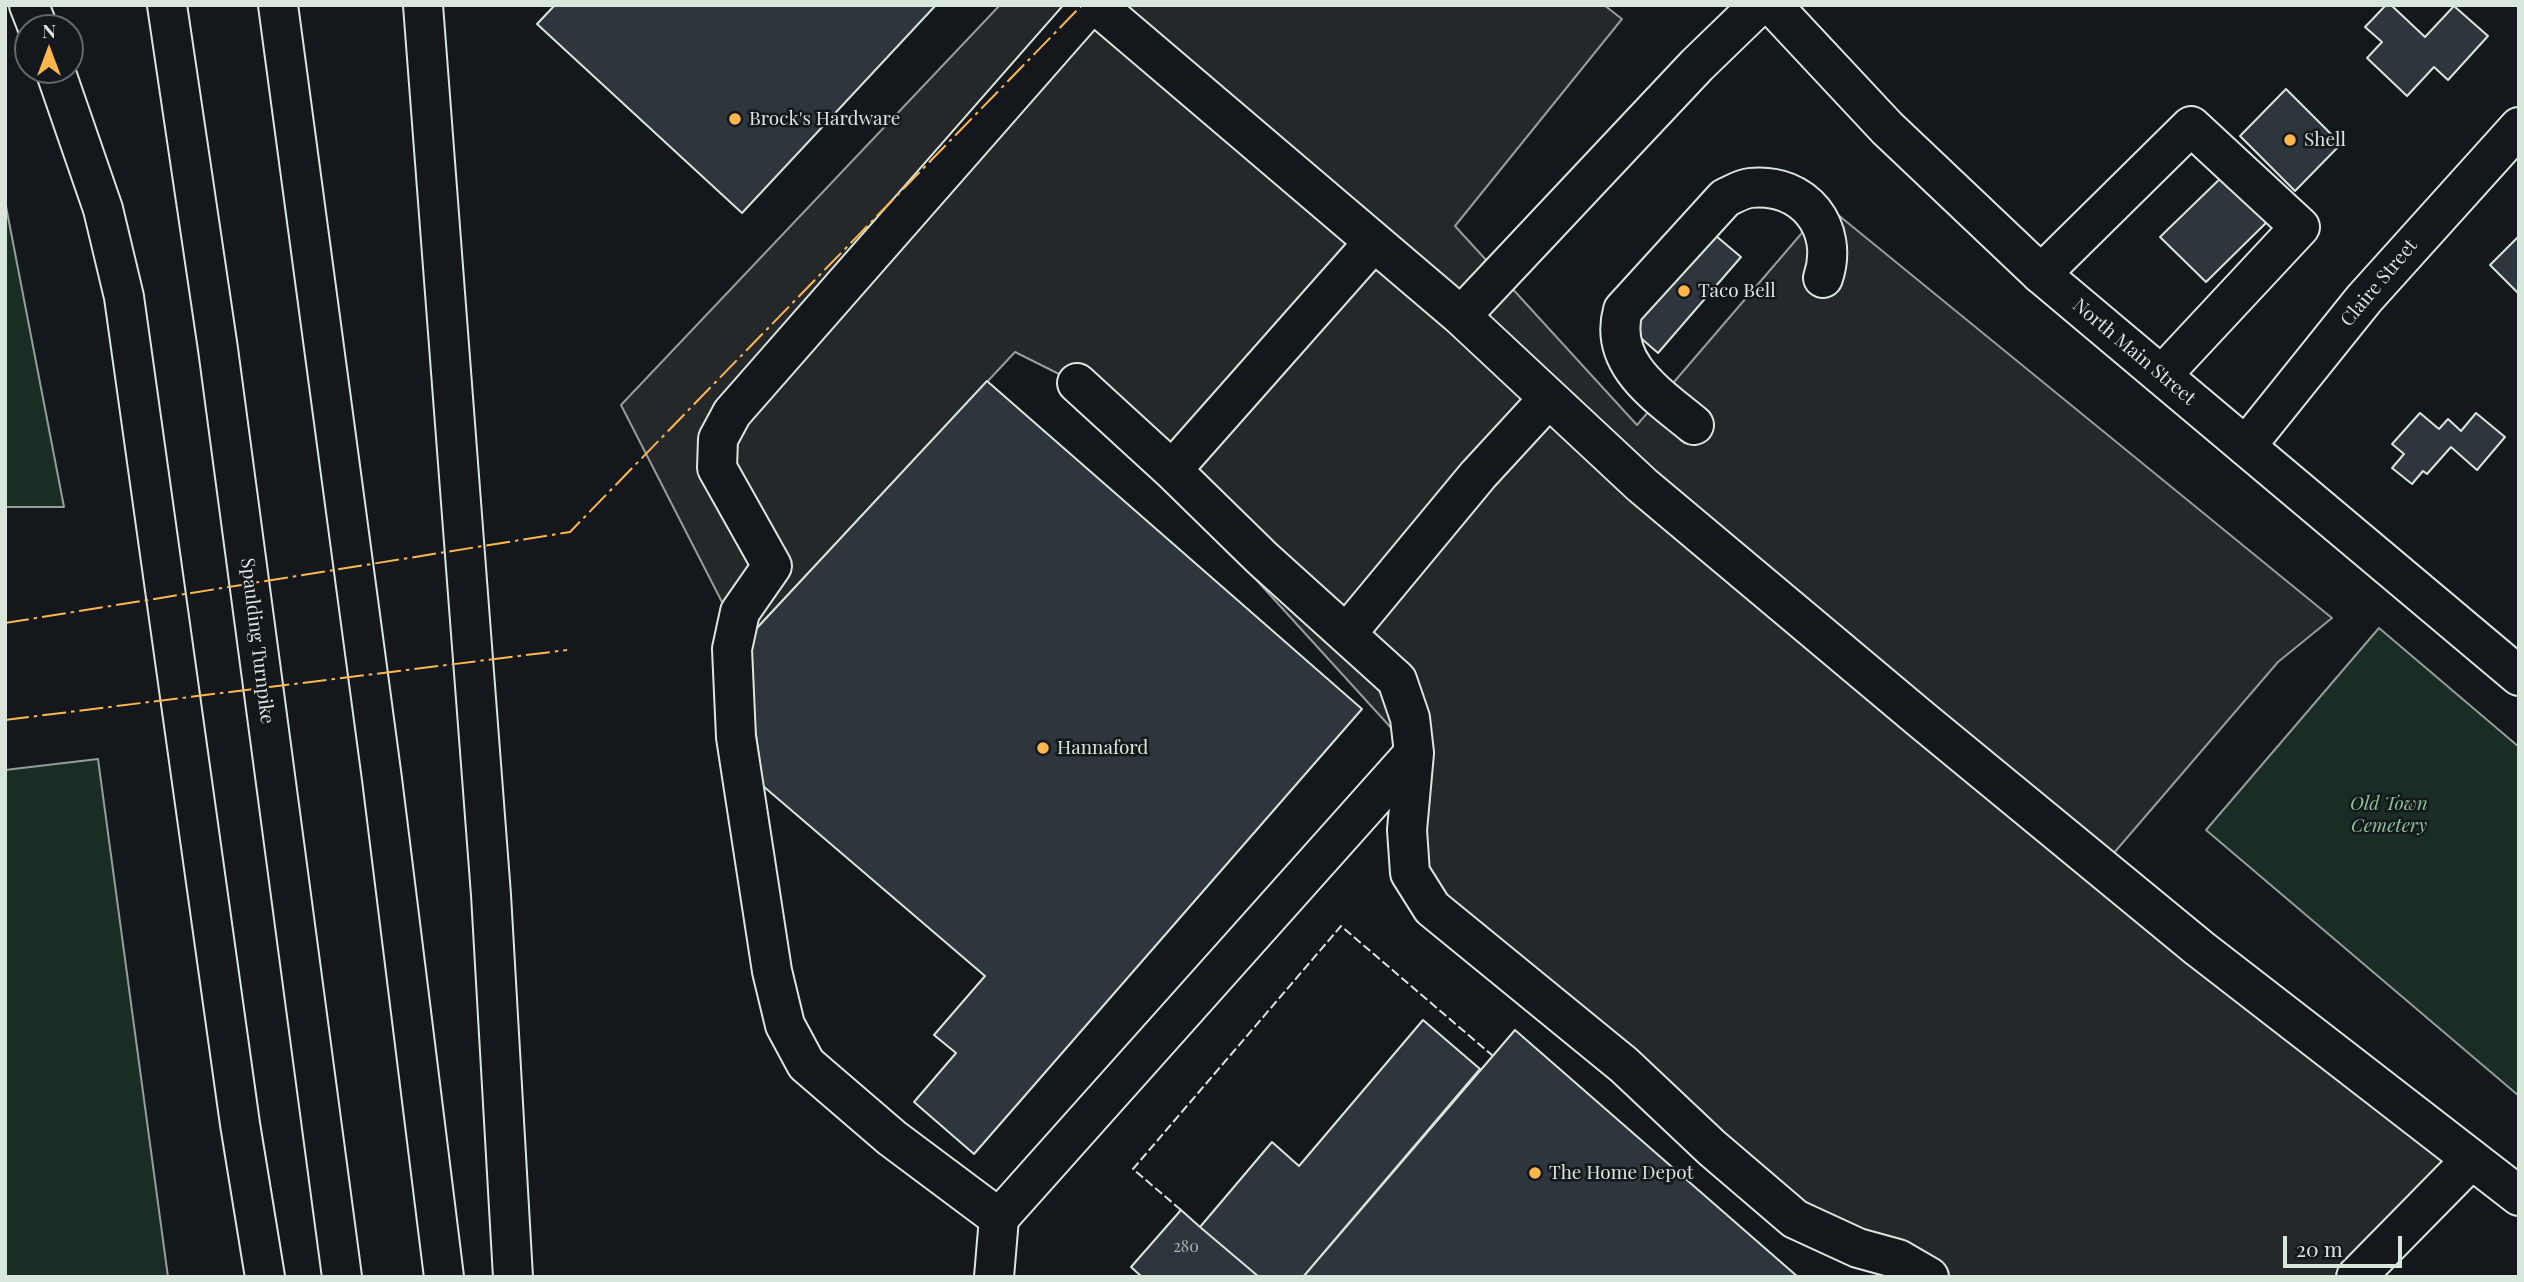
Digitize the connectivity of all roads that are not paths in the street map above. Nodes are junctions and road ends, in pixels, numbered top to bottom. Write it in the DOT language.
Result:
graph roads {
  1 [pos="167,5"];
  2 [pos="278,5"];
  3 [pos="423,5"];
  4 [pos="1090,5"];
  5 [pos="1096,5"];
  6 [pos="1759,5"];
  7 [pos="1772,5"];
  8 [pos="60,84"];
  9 [pos="2519,127"];
  10 [pos="1373,243"];
  11 [pos="2041,274"];
  12 [pos="1823,278"];
  13 [pos="1461,316"];
  14 [pos="2162,375"];
  15 [pos="1077,383"];
  16 [pos="1548,399"];
  17 [pos="1694,425"];
  18 [pos="2246,446"];
  19 [pos="1172,470"];
  20 [pos="1347,633"];
  21 [pos="2519,676"];
  22 [pos="1414,753"];
  23 [pos="2470,1161"];
  24 [pos="2519,1196"];
  25 [pos="999,1218"];
  26 [pos="265,1277"];
  27 [pos="342,1277"];
  28 [pos="444,1277"];
  29 [pos="513,1277"];
  30 [pos="994,1277"];
  31 [pos="1929,1277"];
  32 [pos="2356,1277"];
  1 -- 27 [label="main road, Spaulding Turnpike"];
  2 -- 28 [label="main road"];
  3 -- 29 [label="main road"];
  4 -- 25 [label="main road"];
  5 -- 10 [label="main road"];
  6 -- 13 [label="main road"];
  7 -- 11 [label="main road, North Main Street"];
  8 -- 26 [label="main road"];
  9 -- 18 [label="main road, Claire Street"];
  10 -- 13 [label="main road"];
  10 -- 19 [label="main road"];
  11 -- 14 [label="main road, North Main Street"];
  11 -- 14 [label="main road"];
  12 -- 17 [label="main road"];
  13 -- 16 [label="main road"];
  14 -- 18 [label="main road, North Main Street"];
  15 -- 19 [label="main road"];
  16 -- 20 [label="main road"];
  16 -- 23 [label="main road"];
  18 -- 21 [label="main road, North Main Street"];
  19 -- 20 [label="main road"];
  20 -- 22 [label="main road"];
  22 -- 25 [label="main road"];
  22 -- 31 [label="main road"];
  23 -- 24 [label="main road"];
  23 -- 32 [label="main road"];
  25 -- 30 [label="main road"];
}
